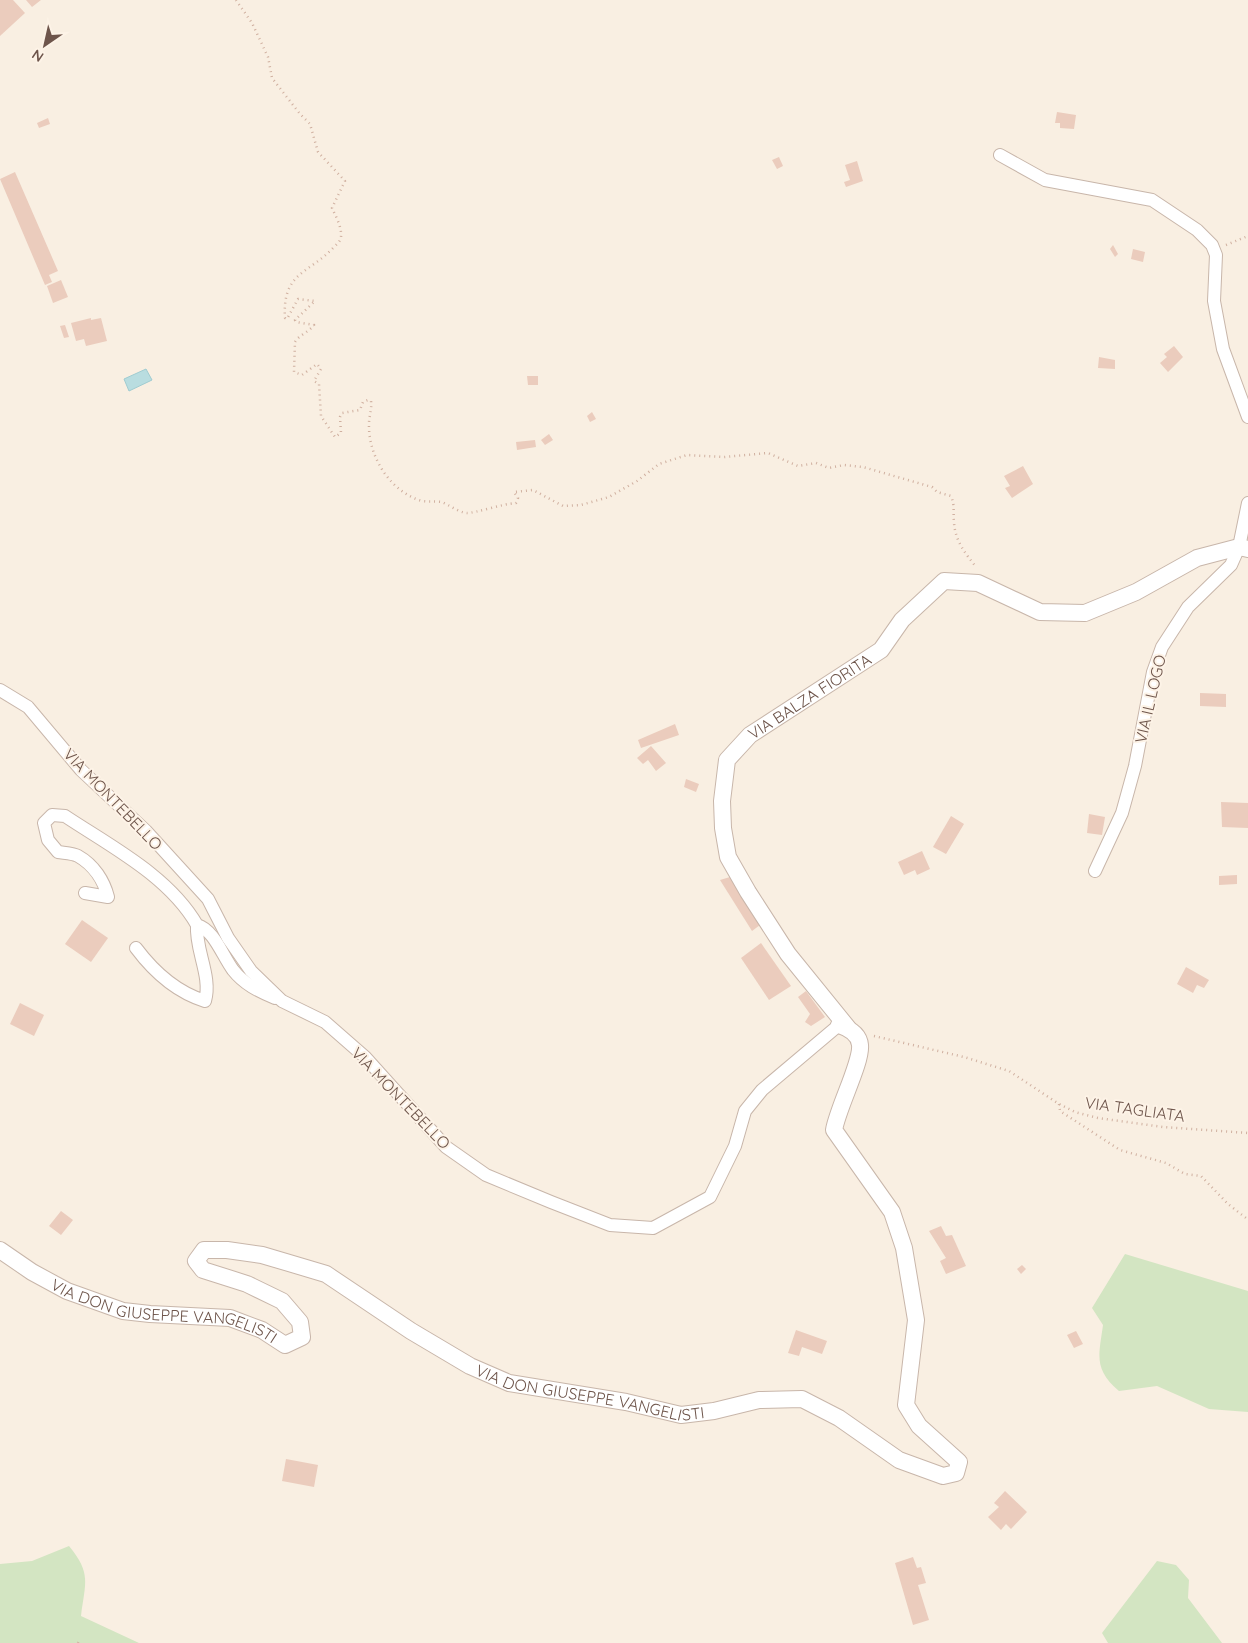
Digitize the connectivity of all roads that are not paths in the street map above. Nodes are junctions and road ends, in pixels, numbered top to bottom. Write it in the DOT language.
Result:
graph roads {
  1 [pos="1000,156"];
  2 [pos="1248,417"];
  3 [pos="1248,504"];
  4 [pos="1244,548"];
  5 [pos="0,690"];
  6 [pos="1095,871"];
  7 [pos="85,893"];
  8 [pos="197,925"];
  9 [pos="136,948"];
  10 [pos="282,1001"];
  11 [pos="847,1029"];
  12 [pos="0,1250"];
  1 -- 2 [label="street"];
  3 -- 4 [label="street, VIA IL LOGO"];
  4 -- 6 [label="street, VIA IL LOGO"];
  4 -- 11 [label="street, VIA BALZA FIORITA"];
  5 -- 10 [label="street, VIA MONTEBELLO"];
  7 -- 8 [label="street"];
  8 -- 9 [label="street"];
  8 -- 10 [label="street"];
  10 -- 11 [label="street, VIA MONTEBELLO"];
  11 -- 12 [label="street, VIA DON GIUSEPPE VANGELISTI"];
}
